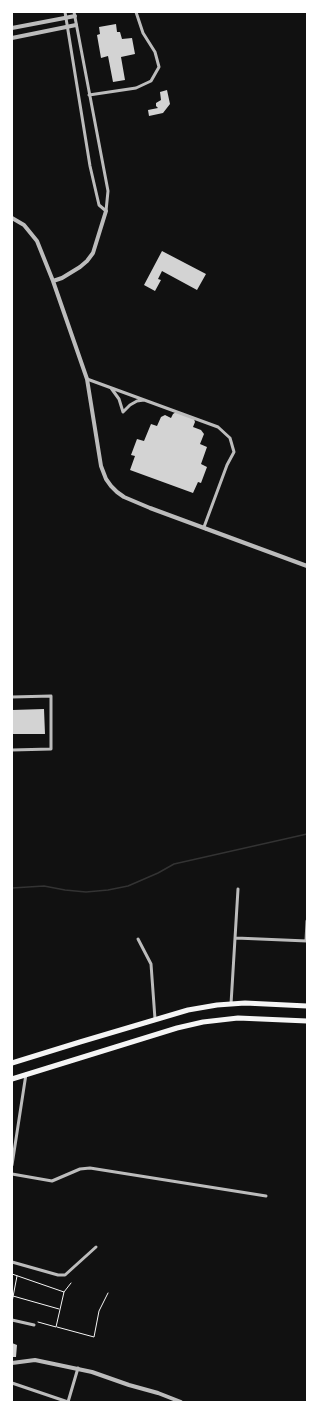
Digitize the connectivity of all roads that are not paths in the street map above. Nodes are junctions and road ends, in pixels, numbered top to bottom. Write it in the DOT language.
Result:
graph roads {
  1 [pos="65,12"];
  2 [pos="136,12"];
  3 [pos="74,14"];
  4 [pos="66,17"];
  5 [pos="76,25"];
  6 [pos="68,27"];
  7 [pos="12,28"];
  8 [pos="12,38"];
  9 [pos="89,95"];
  10 [pos="106,211"];
  11 [pos="12,218"];
  12 [pos="53,281"];
  13 [pos="87,379"];
  14 [pos="111,388"];
  15 [pos="145,400"];
  16 [pos="206,529"];
  17 [pos="307,566"];
  18 [pos="12,697"];
  19 [pos="12,750"];
  20 [pos="238,889"];
  21 [pos="307,921"];
  22 [pos="236,938"];
  23 [pos="138,939"];
  24 [pos="306,941"];
  25 [pos="231,1004"];
  26 [pos="307,1006"];
  27 [pos="155,1019"];
  28 [pos="307,1020"];
  29 [pos="12,1063"];
  30 [pos="26,1074"];
  31 [pos="12,1079"];
  32 [pos="12,1165"];
  33 [pos="12,1174"];
  34 [pos="266,1196"];
  35 [pos="96,1247"];
  36 [pos="12,1262"];
  37 [pos="12,1320"];
  38 [pos="34,1323"];
  39 [pos="12,1363"];
  40 [pos="78,1368"];
  41 [pos="12,1383"];
  42 [pos="68,1402"];
  43 [pos="181,1402"];
  1 -- 4 [label="street"];
  2 -- 9 [label="street"];
  3 -- 4 [label="street"];
  3 -- 5 [label="street"];
  4 -- 6 [label="street"];
  4 -- 7 [label="street"];
  5 -- 6 [label="street"];
  5 -- 9 [label="street"];
  6 -- 8 [label="street"];
  6 -- 10 [label="street"];
  9 -- 10 [label="street"];
  10 -- 12 [label="street"];
  11 -- 12 [label="street"];
  12 -- 13 [label="street"];
  13 -- 14 [label="street"];
  13 -- 16 [label="street"];
  14 -- 15 [label="street"];
  14 -- 15 [label="street"];
  15 -- 16 [label="street"];
  16 -- 17 [label="street"];
  18 -- 19 [label="street"];
  20 -- 22 [label="street"];
  21 -- 24 [label="street"];
  22 -- 24 [label="street"];
  22 -- 25 [label="street"];
  23 -- 27 [label="street"];
  25 -- 26 [label="main road"];
  25 -- 27 [label="main road"];
  27 -- 29 [label="main road"];
  28 -- 30 [label="main road"];
  30 -- 31 [label="main road"];
  30 -- 32 [label="street"];
  33 -- 34 [label="street"];
  35 -- 36 [label="street"];
  37 -- 38 [label="street"];
  39 -- 40 [label="street"];
  40 -- 42 [label="street"];
  40 -- 43 [label="street"];
  41 -- 42 [label="street"];
}
